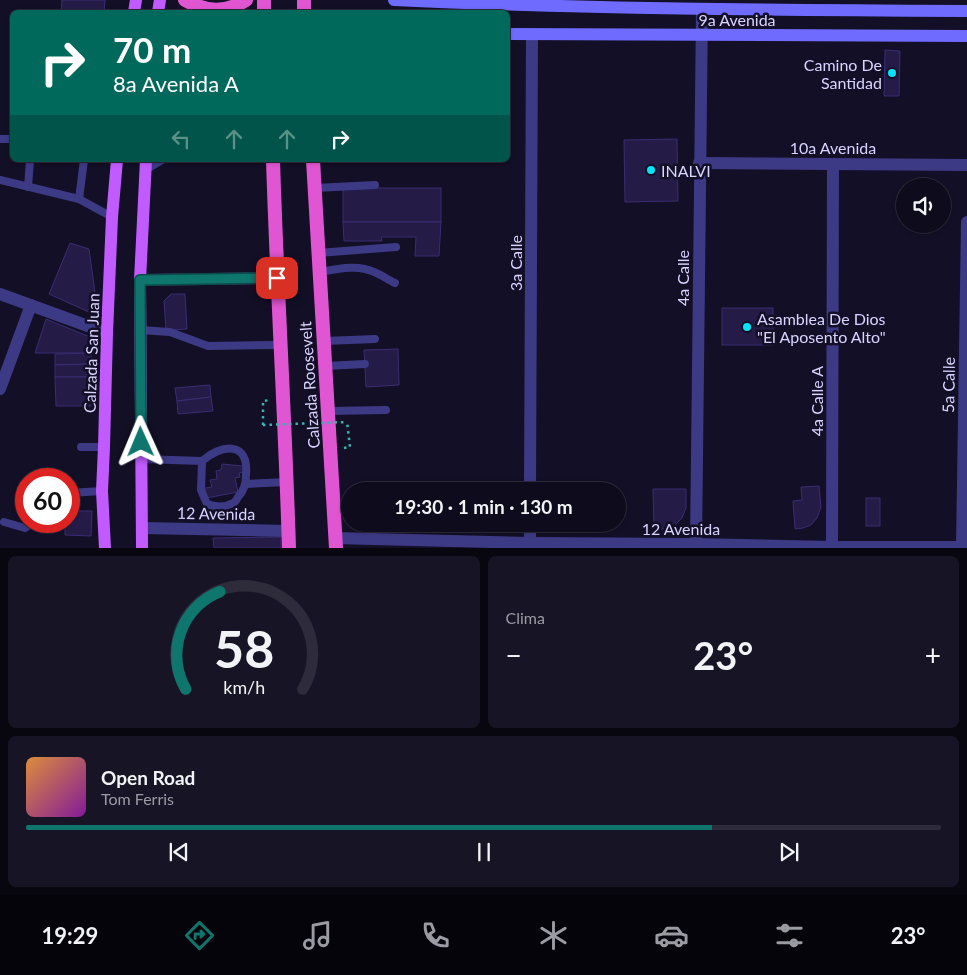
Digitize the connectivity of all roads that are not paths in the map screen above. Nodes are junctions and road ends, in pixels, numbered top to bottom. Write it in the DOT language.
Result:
graph roads {
  1 [pos="185,0"];
  2 [pos="246,0"];
  3 [pos="394,0"];
  4 [pos="519,3"];
  5 [pos="702,9"];
  6 [pos="967,12"];
  7 [pos="510,34"];
  8 [pos="532,34"];
  9 [pos="701,35"];
  10 [pos="967,36"];
  11 [pos="30,162"];
  12 [pos="84,162"];
  13 [pos="117,162"];
  14 [pos="273,162"];
  15 [pos="313,162"];
  16 [pos="699,163"];
  17 [pos="833,164"];
  18 [pos="145,165"];
  19 [pos="967,165"];
  20 [pos="0,180"];
  21 [pos="375,185"];
  22 [pos="28,187"];
  23 [pos="315,188"];
  24 [pos="79,199"];
  25 [pos="112,217"];
  26 [pos="967,222"];
  27 [pos="396,247"];
  28 [pos="318,252"];
  29 [pos="320,272"];
  30 [pos="277,278"];
  31 [pos="140,280"];
  32 [pos="395,283"];
  33 [pos="0,294"];
  34 [pos="31,305"];
  35 [pos="140,330"];
  36 [pos="107,333"];
  37 [pos="375,339"];
  38 [pos="324,341"];
  39 [pos="281,345"];
  40 [pos="365,364"];
  41 [pos="325,366"];
  42 [pos="0,389"];
  43 [pos="386,410"];
  44 [pos="328,411"];
  45 [pos="104,447"];
  46 [pos="81,448"];
  47 [pos="141,459"];
  48 [pos="202,461"];
  49 [pos="287,482"];
  50 [pos="530,482"];
  51 [pos="246,484"];
  52 [pos="102,490"];
  53 [pos="80,492"];
  54 [pos="4,522"];
  55 [pos="15,525"];
  56 [pos="142,528"];
  57 [pos="288,531"];
  58 [pos="530,532"];
  59 [pos="336,543"];
  60 [pos="530,545"];
  61 [pos="696,546"];
  62 [pos="832,547"];
  63 [pos="962,547"];
  64 [pos="967,547"];
  65 [pos="105,548"];
  66 [pos="142,548"];
  67 [pos="289,548"];
  1 -- 2 [label="highway"];
  3 -- 4 [label="main road, 9a Avenida"];
  4 -- 5 [label="main road, 9a Avenida"];
  5 -- 6 [label="main road, 9a Avenida"];
  5 -- 9 [label="street, 4a Calle"];
  7 -- 8 [label="main road, 9a Avenida"];
  8 -- 9 [label="main road, 9a Avenida"];
  8 -- 50 [label="street, 3a Calle"];
  9 -- 10 [label="main road, 9a Avenida"];
  9 -- 16 [label="street, 4a Calle"];
  11 -- 22 [label="lane"];
  12 -- 24 [label="lane"];
  13 -- 25 [label="main road, Calzada San Juan"];
  14 -- 30 [label="highway, Calzada Roosevelt"];
  15 -- 23 [label="highway, Calzada Roosevelt"];
  16 -- 17 [label="street, 10a Avenida"];
  16 -- 61 [label="street, 4a Calle"];
  17 -- 19 [label="street, 10a Avenida"];
  17 -- 62 [label="street, 4a Calle A"];
  18 -- 31 [label="main road"];
  20 -- 22 [label="lane"];
  21 -- 23 [label="lane"];
  22 -- 24 [label="lane"];
  23 -- 28 [label="highway, Calzada Roosevelt"];
  24 -- 25 [label="lane"];
  25 -- 36 [label="main road, Calzada San Juan"];
  26 -- 63 [label="street, 5a Calle"];
  27 -- 28 [label="lane"];
  28 -- 29 [label="highway, Calzada Roosevelt"];
  29 -- 32 [label="lane"];
  29 -- 38 [label="highway, Calzada Roosevelt"];
  30 -- 31 [label="street"];
  30 -- 39 [label="highway, Calzada Roosevelt"];
  31 -- 35 [label="main road"];
  33 -- 34 [label="street"];
  34 -- 36 [label="street"];
  34 -- 42 [label="street"];
  35 -- 39 [label="lane"];
  35 -- 47 [label="main road"];
  36 -- 45 [label="main road, Calzada San Juan"];
  37 -- 38 [label="lane"];
  38 -- 41 [label="highway, Calzada Roosevelt"];
  39 -- 49 [label="highway, Calzada Roosevelt"];
  40 -- 41 [label="lane"];
  41 -- 44 [label="highway, Calzada Roosevelt"];
  43 -- 44 [label="lane"];
  44 -- 59 [label="highway, Calzada Roosevelt"];
  45 -- 46 [label="lane"];
  45 -- 52 [label="main road, Calzada San Juan"];
  47 -- 48 [label="lane"];
  47 -- 56 [label="main road"];
  48 -- 51 [label="lane"];
  48 -- 51 [label="lane"];
  49 -- 51 [label="lane"];
  49 -- 57 [label="highway, Calzada Roosevelt"];
  52 -- 53 [label="lane"];
  52 -- 65 [label="main road, Calzada San Juan"];
  54 -- 55 [label="lane"];
  56 -- 57 [label="street, 12 Avenida"];
  56 -- 66 [label="main road"];
  57 -- 67 [label="highway, Calzada Roosevelt"];
  58 -- 60 [label="street"];
  59 -- 60 [label="street, 12 Avenida"];
  60 -- 61 [label="street, 12 Avenida"];
  61 -- 62 [label="street, 12 Avenida"];
  62 -- 63 [label="street, 12 Avenida"];
  63 -- 64 [label="street, 12 Avenida"];
}
